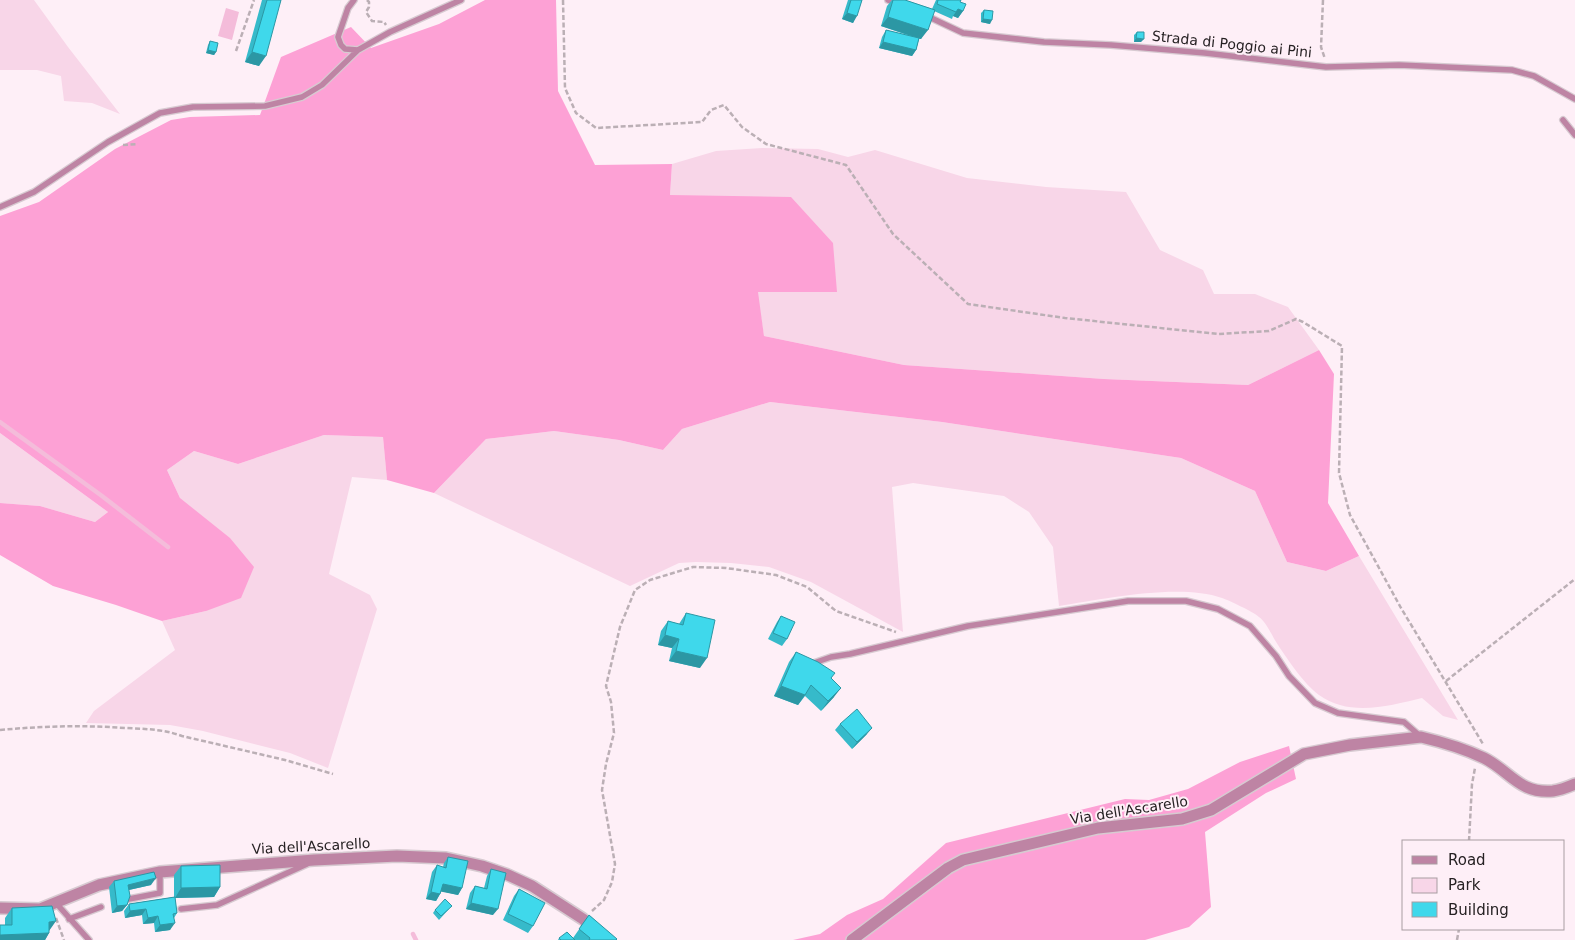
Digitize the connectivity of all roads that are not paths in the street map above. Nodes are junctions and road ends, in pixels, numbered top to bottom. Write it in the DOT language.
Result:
graph roads {
  1 [pos="354,0"];
  2 [pos="461,0"];
  3 [pos="888,0"];
  4 [pos="906,6"];
  5 [pos="922,13"];
  6 [pos="358,50"];
  7 [pos="1575,99"];
  8 [pos="1563,120"];
  9 [pos="1575,134"];
  10 [pos="0,207"];
  11 [pos="811,664"];
  12 [pos="1421,737"];
  13 [pos="1575,784"];
  14 [pos="314,860"];
  15 [pos="160,872"];
  16 [pos="129,899"];
  17 [pos="53,904"];
  18 [pos="101,907"];
  19 [pos="0,908"];
  20 [pos="181,909"];
  21 [pos="69,919"];
  22 [pos="89,940"];
  23 [pos="608,940"];
  24 [pos="852,940"];
  1 -- 6 [label="lane"];
  2 -- 6 [label="lane"];
  3 -- 4 [label="lane"];
  5 -- 7 [label="lane, Strada di Poggio ai Pini"];
  6 -- 10 [label="lane"];
  8 -- 9 [label="lane"];
  11 -- 12 [label="lane"];
  12 -- 13 [label="street, Via dell'Ascarello"];
  12 -- 24 [label="street, Via dell'Ascarello"];
  14 -- 15 [label="street, Via dell'Ascarello"];
  14 -- 20 [label="lane"];
  14 -- 23 [label="street, Via dell'Ascarello"];
  15 -- 16 [label="lane"];
  15 -- 17 [label="street, Via dell'Ascarello"];
  17 -- 19 [label="street, Via dell'Ascarello"];
  17 -- 21 [label="lane"];
  18 -- 21 [label="lane"];
  21 -- 22 [label="lane"];
}
